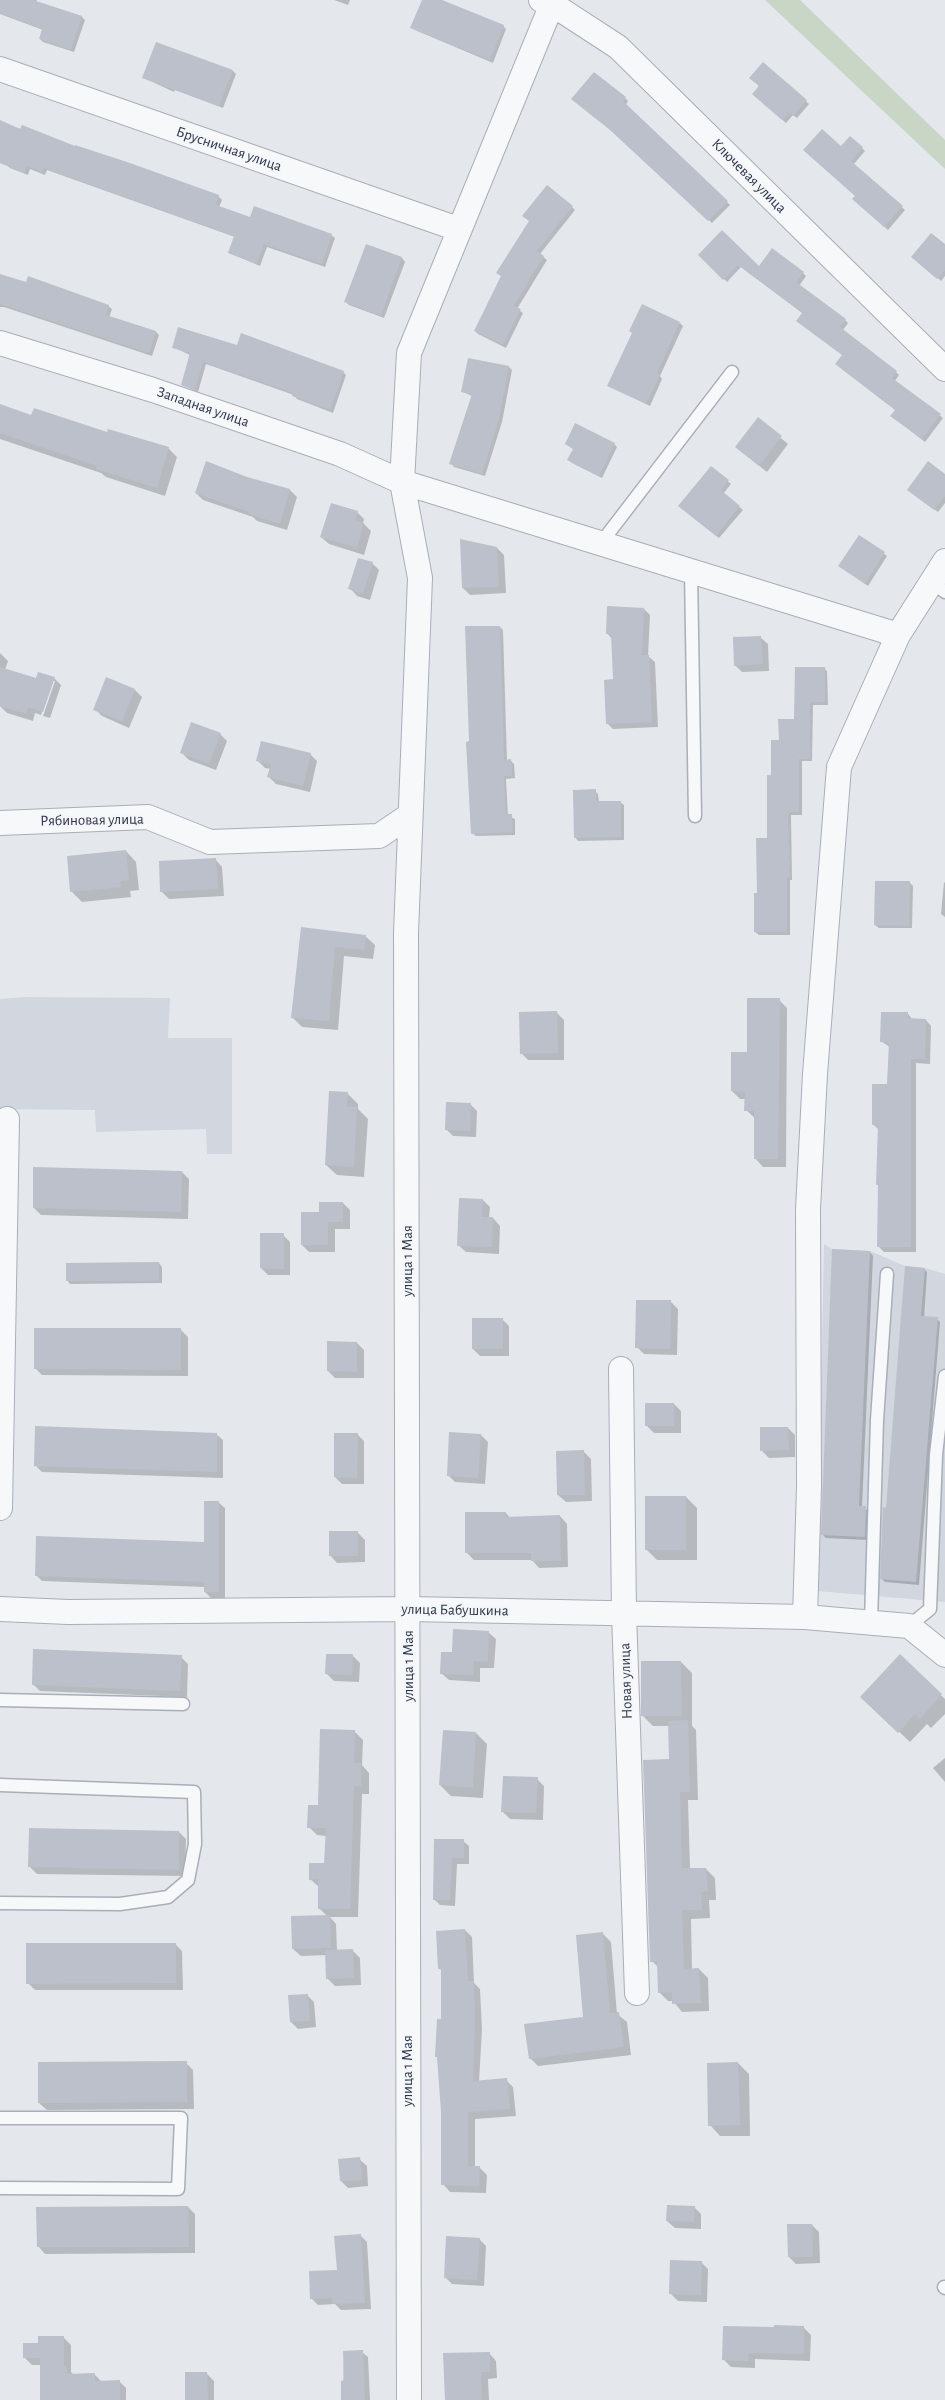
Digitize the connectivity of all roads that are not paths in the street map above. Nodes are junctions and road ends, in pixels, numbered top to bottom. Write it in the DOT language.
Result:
graph roads {
  1 [pos="547,2"];
  2 [pos="0,69"];
  3 [pos="458,229"];
  4 [pos="0,343"];
  5 [pos="945,369"];
  6 [pos="732,372"];
  7 [pos="402,482"];
  8 [pos="601,543"];
  9 [pos="945,561"];
  10 [pos="691,571"];
  11 [pos="938,587"];
  12 [pos="898,635"];
  13 [pos="410,815"];
  14 [pos="695,816"];
  15 [pos="0,823"];
  16 [pos="7,1119"];
  17 [pos="3,1244"];
  18 [pos="887,1274"];
  19 [pos="621,1369"];
  20 [pos="945,1376"];
  21 [pos="0,1508"];
  22 [pos="0,1609"];
  23 [pos="409,1609"];
  24 [pos="624,1612"];
  25 [pos="805,1617"];
  26 [pos="871,1622"];
  27 [pos="909,1626"];
  28 [pos="945,1655"];
  29 [pos="0,1700"];
  30 [pos="183,1704"];
  31 [pos="0,1785"];
  32 [pos="0,1903"];
  33 [pos="638,1993"];
  34 [pos="0,2118"];
  35 [pos="0,2188"];
  36 [pos="409,2400"];
  1 -- 3 [label="street, улица 1 Мая"];
  1 -- 5 [label="street, Ключевая улица"];
  2 -- 3 [label="street, Брусничная улица"];
  3 -- 7 [label="street, улица 1 Мая"];
  4 -- 7 [label="street, Западная улица"];
  6 -- 8 [label="lane"];
  7 -- 8 [label="street, Западная улица"];
  7 -- 13 [label="street, улица 1 Мая"];
  8 -- 10 [label="street, Западная улица"];
  9 -- 11 [label="street"];
  10 -- 12 [label="street, Западная улица"];
  10 -- 14 [label="lane"];
  11 -- 12 [label="street"];
  12 -- 25 [label="street"];
  13 -- 15 [label="street, Рябиновая улица"];
  13 -- 23 [label="street, улица 1 Мая"];
  16 -- 17 [label="street"];
  17 -- 21 [label="street"];
  18 -- 26 [label="lane"];
  19 -- 24 [label="street, Новая улица"];
  20 -- 27 [label="lane"];
  22 -- 23 [label="street, улица Бабушкина"];
  23 -- 24 [label="street, улица Бабушкина"];
  23 -- 36 [label="street, улица 1 Мая"];
  24 -- 25 [label="street, улица Бабушкина"];
  24 -- 33 [label="street, Новая улица"];
  25 -- 26 [label="street, улица Бабушкина"];
  26 -- 27 [label="street, улица Бабушкина"];
  27 -- 28 [label="street"];
  29 -- 30 [label="lane"];
  31 -- 32 [label="lane"];
  34 -- 35 [label="lane"];
}
